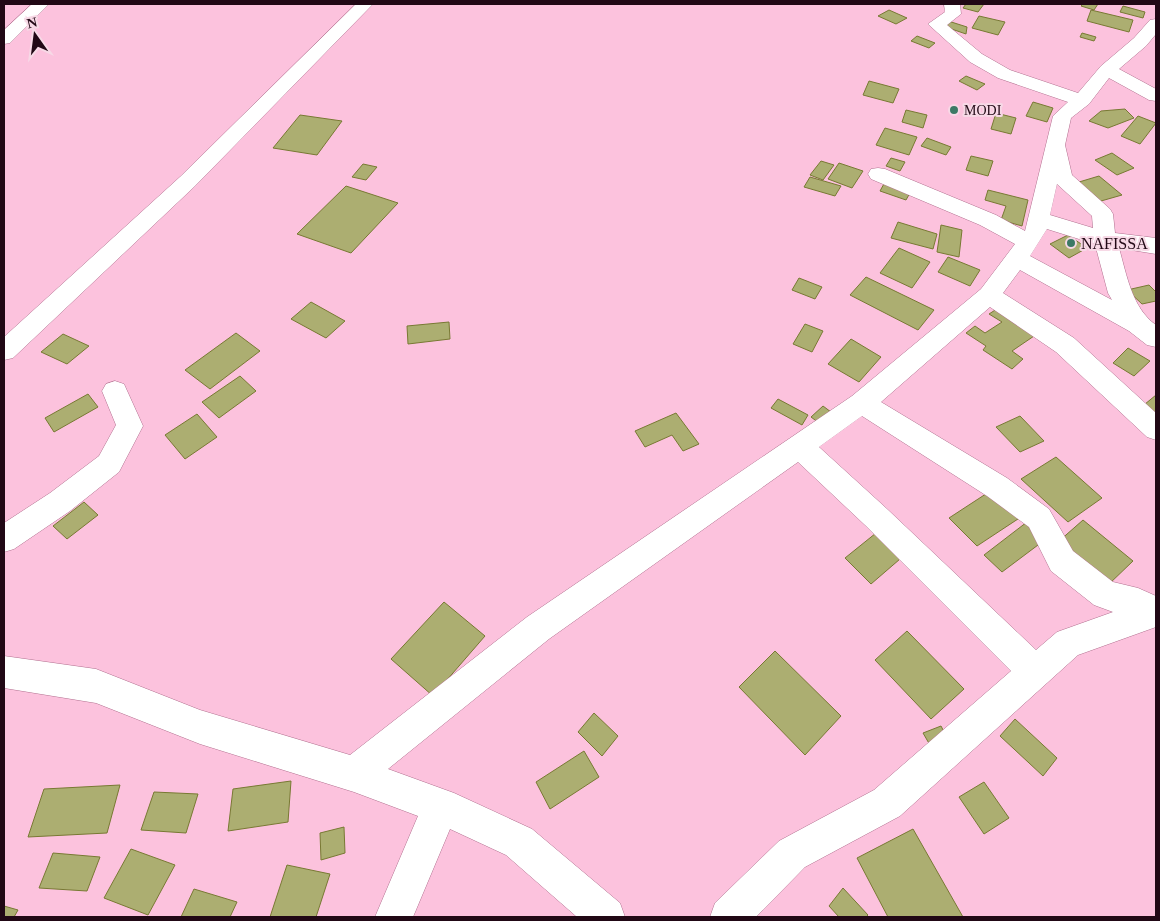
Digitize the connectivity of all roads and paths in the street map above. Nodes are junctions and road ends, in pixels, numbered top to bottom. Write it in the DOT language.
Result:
graph roads {
  1 [pos="41,4"];
  2 [pos="364,4"];
  3 [pos="952,4"];
  4 [pos="1156,24"];
  5 [pos="4,39"];
  6 [pos="1107,70"];
  7 [pos="1156,96"];
  8 [pos="1082,100"];
  9 [pos="1056,141"];
  10 [pos="878,174"];
  11 [pos="1038,219"];
  12 [pos="1105,239"];
  13 [pos="1156,246"];
  14 [pos="1022,250"];
  15 [pos="989,294"];
  16 [pos="1147,332"];
  17 [pos="4,351"];
  18 [pos="115,391"];
  19 [pos="861,403"];
  20 [pos="1156,429"];
  21 [pos="800,446"];
  22 [pos="4,539"];
  23 [pos="1156,611"];
  24 [pos="1035,672"];
  25 [pos="6,673"];
  26 [pos="354,774"];
  27 [pos="441,806"];
  28 [pos="394,917"];
  29 [pos="606,917"];
  30 [pos="729,917"];
  1 -- 5 [label="street"];
  2 -- 17 [label="street"];
  3 -- 8 [label="street"];
  4 -- 6 [label="street"];
  6 -- 7 [label="street"];
  6 -- 8 [label="street"];
  8 -- 9 [label="street"];
  9 -- 11 [label="street"];
  9 -- 12 [label="street"];
  10 -- 14 [label="street"];
  11 -- 12 [label="street"];
  11 -- 14 [label="street"];
  12 -- 13 [label="street"];
  12 -- 16 [label="street"];
  14 -- 15 [label="street"];
  14 -- 16 [label="street"];
  15 -- 19 [label="street"];
  15 -- 20 [label="street"];
  18 -- 22 [label="street"];
  19 -- 21 [label="street"];
  19 -- 23 [label="street"];
  21 -- 24 [label="street"];
  21 -- 26 [label="street"];
  23 -- 24 [label="street"];
  24 -- 30 [label="street"];
  25 -- 26 [label="street"];
  26 -- 27 [label="street"];
  27 -- 28 [label="street"];
  27 -- 29 [label="street"];
}
